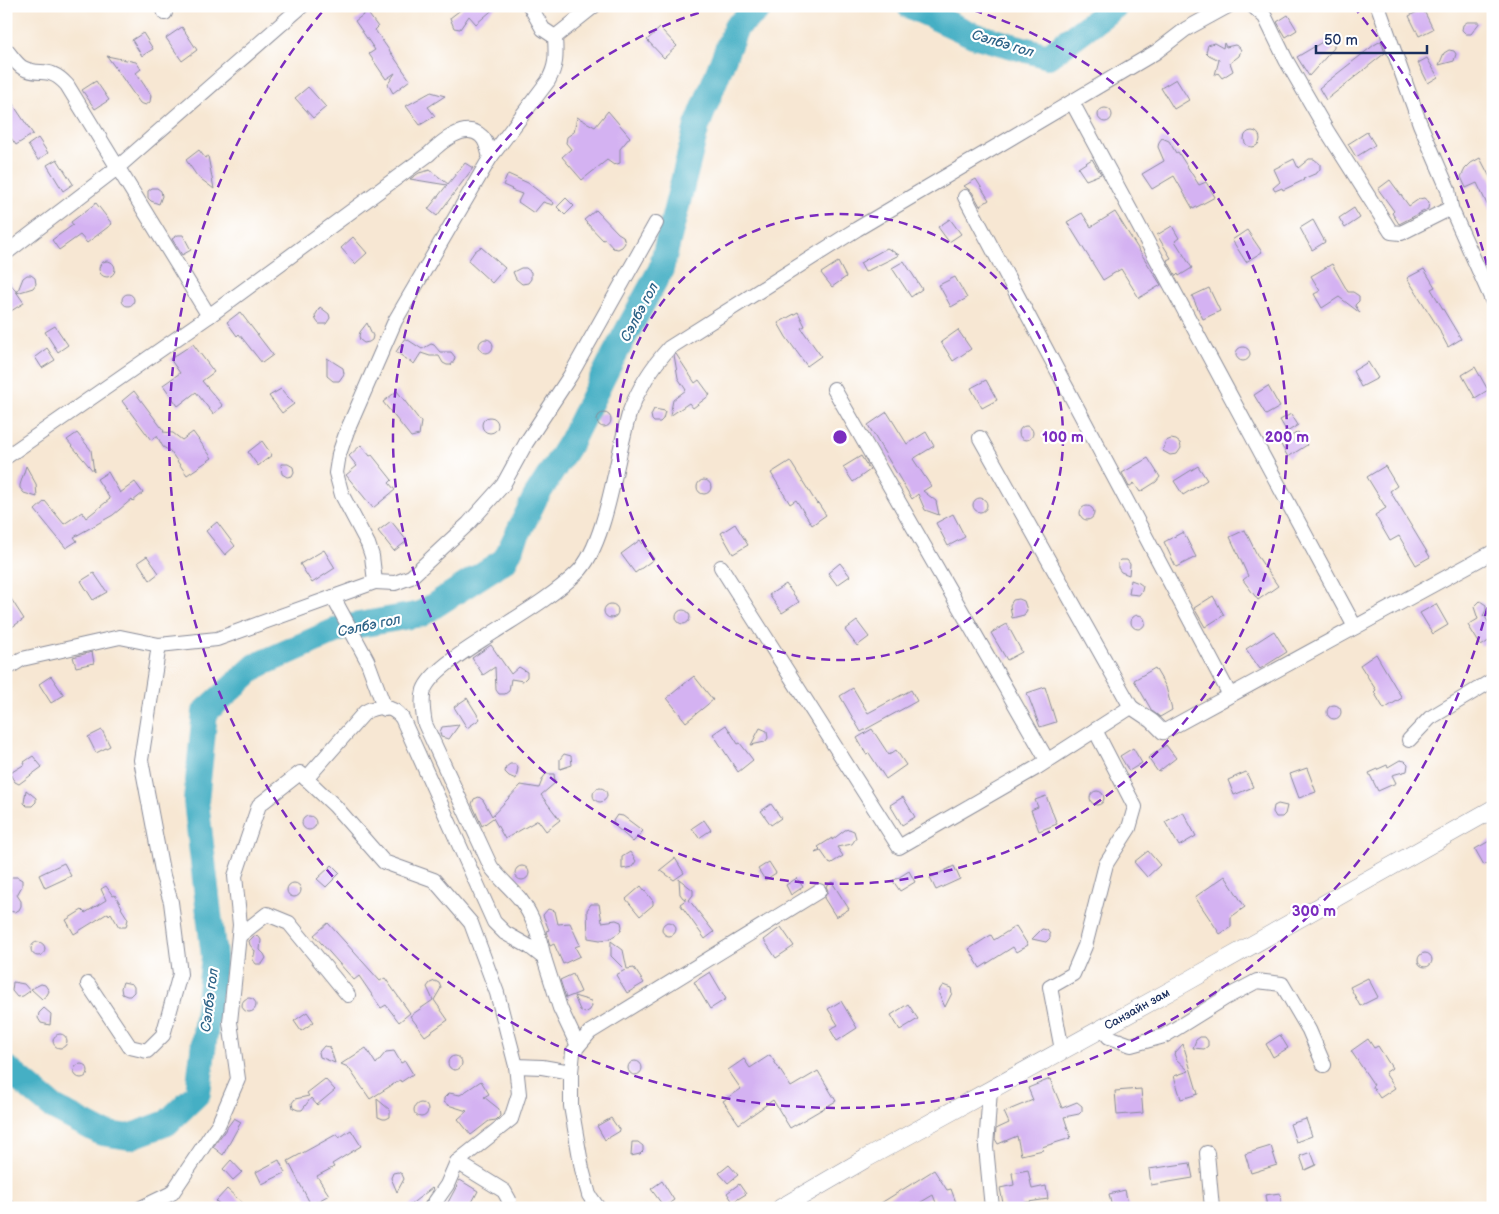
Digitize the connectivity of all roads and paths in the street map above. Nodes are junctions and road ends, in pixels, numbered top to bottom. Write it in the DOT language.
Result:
graph roads {
  1 [pos="302,6"];
  2 [pos="530,6"];
  3 [pos="594,6"];
  4 [pos="1228,6"];
  5 [pos="1253,6"];
  6 [pos="1378,6"];
  7 [pos="555,37"];
  8 [pos="6,50"];
  9 [pos="1072,102"];
  10 [pos="490,158"];
  11 [pos="117,168"];
  12 [pos="964,197"];
  13 [pos="1451,208"];
  14 [pos="656,223"];
  15 [pos="6,253"];
  16 [pos="1493,302"];
  17 [pos="209,316"];
  18 [pos="834,389"];
  19 [pos="980,438"];
  20 [pos="6,458"];
  21 [pos="1493,552"];
  22 [pos="721,567"];
  23 [pos="375,582"];
  24 [pos="333,597"];
  25 [pos="1355,627"];
  26 [pos="158,646"];
  27 [pos="6,669"];
  28 [pos="1493,680"];
  29 [pos="1230,695"];
  30 [pos="1131,707"];
  31 [pos="385,709"];
  32 [pos="1095,730"];
  33 [pos="1409,740"];
  34 [pos="1047,760"];
  35 [pos="306,779"];
  36 [pos="1493,808"];
  37 [pos="819,891"];
  38 [pos="239,936"];
  39 [pos="544,958"];
  40 [pos="88,984"];
  41 [pos="348,996"];
  42 [pos="1102,1028"];
  43 [pos="578,1046"];
  44 [pos="1062,1050"];
  45 [pos="1324,1065"];
  46 [pos="516,1066"];
  47 [pos="570,1072"];
  48 [pos="990,1090"];
  49 [pos="1207,1153"];
  50 [pos="456,1162"];
  51 [pos="141,1208"];
  52 [pos="431,1208"];
  53 [pos="508,1208"];
  54 [pos="598,1208"];
  55 [pos="781,1208"];
  56 [pos="992,1208"];
  57 [pos="1212,1208"];
  1 -- 11 [label="street"];
  2 -- 7 [label="street"];
  3 -- 7 [label="street"];
  4 -- 9 [label="street"];
  5 -- 13 [label="street"];
  6 -- 13 [label="street"];
  7 -- 10 [label="street"];
  8 -- 11 [label="street"];
  9 -- 25 [label="street"];
  9 -- 39 [label="street"];
  10 -- 17 [label="street"];
  10 -- 23 [label="street"];
  11 -- 15 [label="street"];
  11 -- 17 [label="street"];
  12 -- 29 [label="street"];
  13 -- 16 [label="street"];
  14 -- 23 [label="street"];
  17 -- 20 [label="street"];
  18 -- 34 [label="street"];
  19 -- 30 [label="street"];
  21 -- 25 [label="street"];
  22 -- 34 [label="street"];
  23 -- 24 [label="street"];
  24 -- 26 [label="street"];
  24 -- 31 [label="street"];
  25 -- 29 [label="street"];
  26 -- 27 [label="street"];
  26 -- 40 [label="street"];
  28 -- 33 [label="street"];
  29 -- 30 [label="street"];
  30 -- 32 [label="street"];
  31 -- 35 [label="street"];
  31 -- 39 [label="street"];
  32 -- 34 [label="street"];
  32 -- 44 [label="street"];
  35 -- 38 [label="street"];
  35 -- 46 [label="street"];
  36 -- 42 [label="main road, Санзайн зам"];
  37 -- 43 [label="street"];
  38 -- 41 [label="street"];
  38 -- 51 [label="street"];
  39 -- 43 [label="street"];
  42 -- 44 [label="main road, Санзайн зам"];
  42 -- 45 [label="street"];
  43 -- 47 [label="street"];
  44 -- 48 [label="main road, Санзайн зам"];
  46 -- 47 [label="street"];
  46 -- 50 [label="street"];
  47 -- 54 [label="street"];
  48 -- 55 [label="main road, Санзайн зам"];
  48 -- 56 [label="street"];
  49 -- 57 [label="street"];
  50 -- 52 [label="street"];
  50 -- 53 [label="street"];
}
